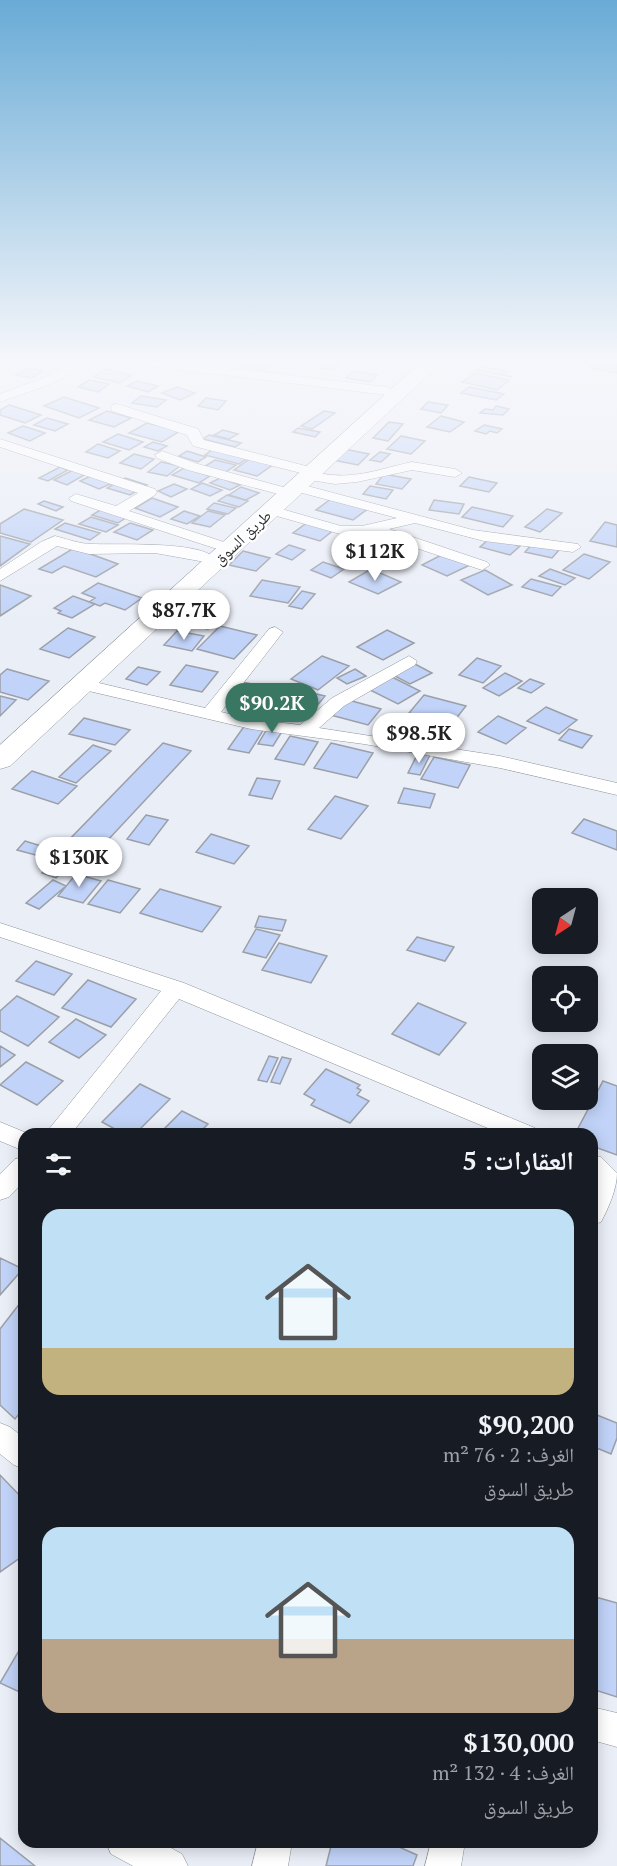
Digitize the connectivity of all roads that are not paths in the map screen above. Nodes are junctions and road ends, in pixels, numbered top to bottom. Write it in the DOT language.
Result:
graph roads {
  1 [pos="19,449"];
  2 [pos="211,449"];
  3 [pos="329,449"];
  4 [pos="334,449"];
  5 [pos="162,455"];
  6 [pos="455,473"];
  7 [pos="291,487"];
  8 [pos="76,498"];
  9 [pos="117,512"];
  10 [pos="416,519"];
  11 [pos="374,528"];
  12 [pos="573,548"];
  13 [pos="212,551"];
  14 [pos="482,565"];
  15 [pos="0,576"];
  16 [pos="274,632"];
  17 [pos="409,661"];
  18 [pos="82,684"];
  19 [pos="209,715"];
  20 [pos="304,731"];
  21 [pos="0,744"];
  22 [pos="0,760"];
  23 [pos="617,789"];
  24 [pos="0,930"];
  25 [pos="176,988"];
  26 [pos="62,1128"];
  27 [pos="512,1128"];
  28 [pos="0,1131"];
  29 [pos="18,1139"];
  30 [pos="598,1169"];
  31 [pos="18,1173"];
  32 [pos="0,1190"];
  33 [pos="598,1198"];
  34 [pos="0,1436"];
  35 [pos="18,1451"];
  36 [pos="598,1725"];
  37 [pos="617,1730"];
  38 [pos="135,1848"];
  39 [pos="274,1848"];
  40 [pos="447,1848"];
  41 [pos="170,1866"];
  42 [pos="270,1866"];
  43 [pos="443,1866"];
  1 -- 9 [label="street"];
  2 -- 7 [label="street"];
  3 -- 7 [label="main road, طريق السوق"];
  4 -- 7 [label="main road, طريق السوق"];
  5 -- 7 [label="street"];
  6 -- 7 [label="street"];
  7 -- 10 [label="street"];
  7 -- 11 [label="street"];
  7 -- 13 [label="main road, طريق السوق"];
  7 -- 18 [label="main road, طريق السوق"];
  8 -- 9 [label="street"];
  9 -- 13 [label="street"];
  10 -- 11 [label="street"];
  10 -- 12 [label="street"];
  11 -- 14 [label="street"];
  13 -- 15 [label="street"];
  13 -- 21 [label="main road, طريق السوق"];
  16 -- 19 [label="street"];
  17 -- 20 [label="street"];
  18 -- 19 [label="street"];
  18 -- 22 [label="main road, طريق السوق"];
  19 -- 20 [label="street"];
  20 -- 23 [label="street"];
  24 -- 25 [label="street"];
  25 -- 26 [label="street"];
  25 -- 27 [label="street"];
  28 -- 29 [label="street"];
  30 -- 33 [label="street"];
  31 -- 32 [label="street"];
  34 -- 35 [label="street"];
  36 -- 37 [label="street"];
  38 -- 41 [label="street"];
  39 -- 42 [label="street"];
  40 -- 43 [label="street"];
}
